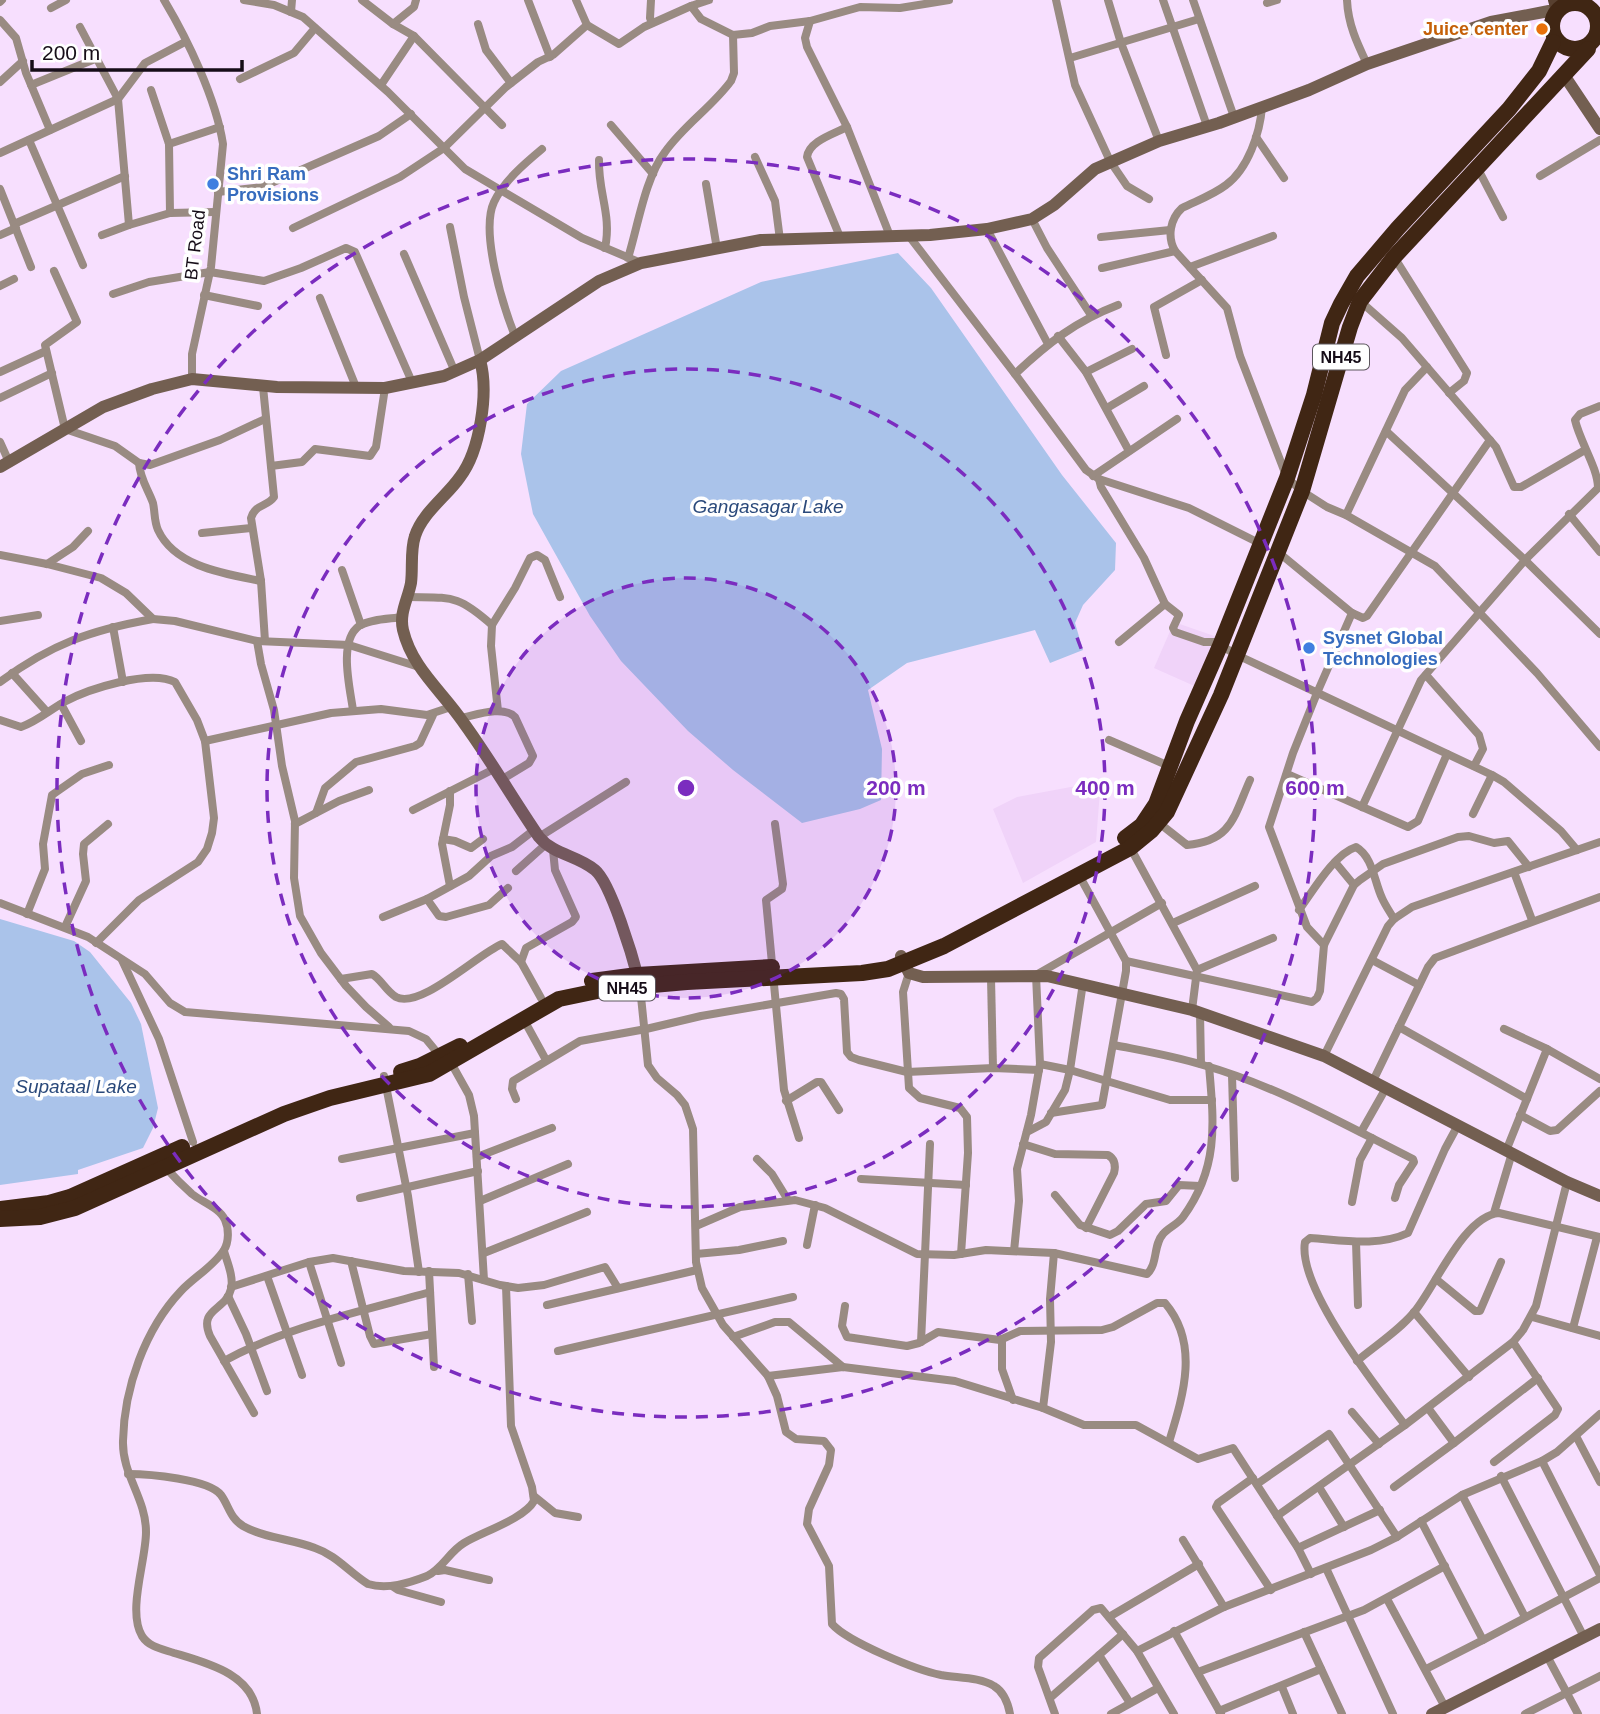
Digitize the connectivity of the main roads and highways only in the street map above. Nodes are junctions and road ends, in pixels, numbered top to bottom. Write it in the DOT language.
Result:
graph roads {
  1 [pos="1570,4"];
  2 [pos="1599,34"];
  3 [pos="1555,41"];
  4 [pos="1585,49"];
  5 [pos="1557,78"];
  6 [pos="1214,689"];
  7 [pos="1187,721"];
  8 [pos="1205,730"];
  9 [pos="1127,843"];
  10 [pos="905,964"];
  11 [pos="639,981"];
  12 [pos="446,1058"];
  13 [pos="185,1150"];
  14 [pos="0,1209"];
  15 [pos="0,1219"];
  1 -- 2 [label="highway"];
  1 -- 3 [label="highway"];
  2 -- 4 [label="highway"];
  3 -- 4 [label="highway"];
  3 -- 5 [label="highway"];
  3 -- 7 [label="highway, NH45"];
  4 -- 5 [label="highway, NH45"];
  5 -- 6 [label="highway"];
  5 -- 8 [label="highway, NH45"];
  6 -- 7 [label="highway"];
  6 -- 8 [label="highway"];
  7 -- 9 [label="highway, NH45"];
  8 -- 9 [label="highway, NH45"];
  9 -- 10 [label="highway, NH45"];
  9 -- 10 [label="highway, NH45"];
  10 -- 11 [label="highway, NH45"];
  11 -- 12 [label="highway, NH45"];
  11 -- 12 [label="highway, NH45"];
  12 -- 13 [label="highway, NH45"];
  13 -- 14 [label="highway, NH45"];
  13 -- 15 [label="highway, NH45"];
}
